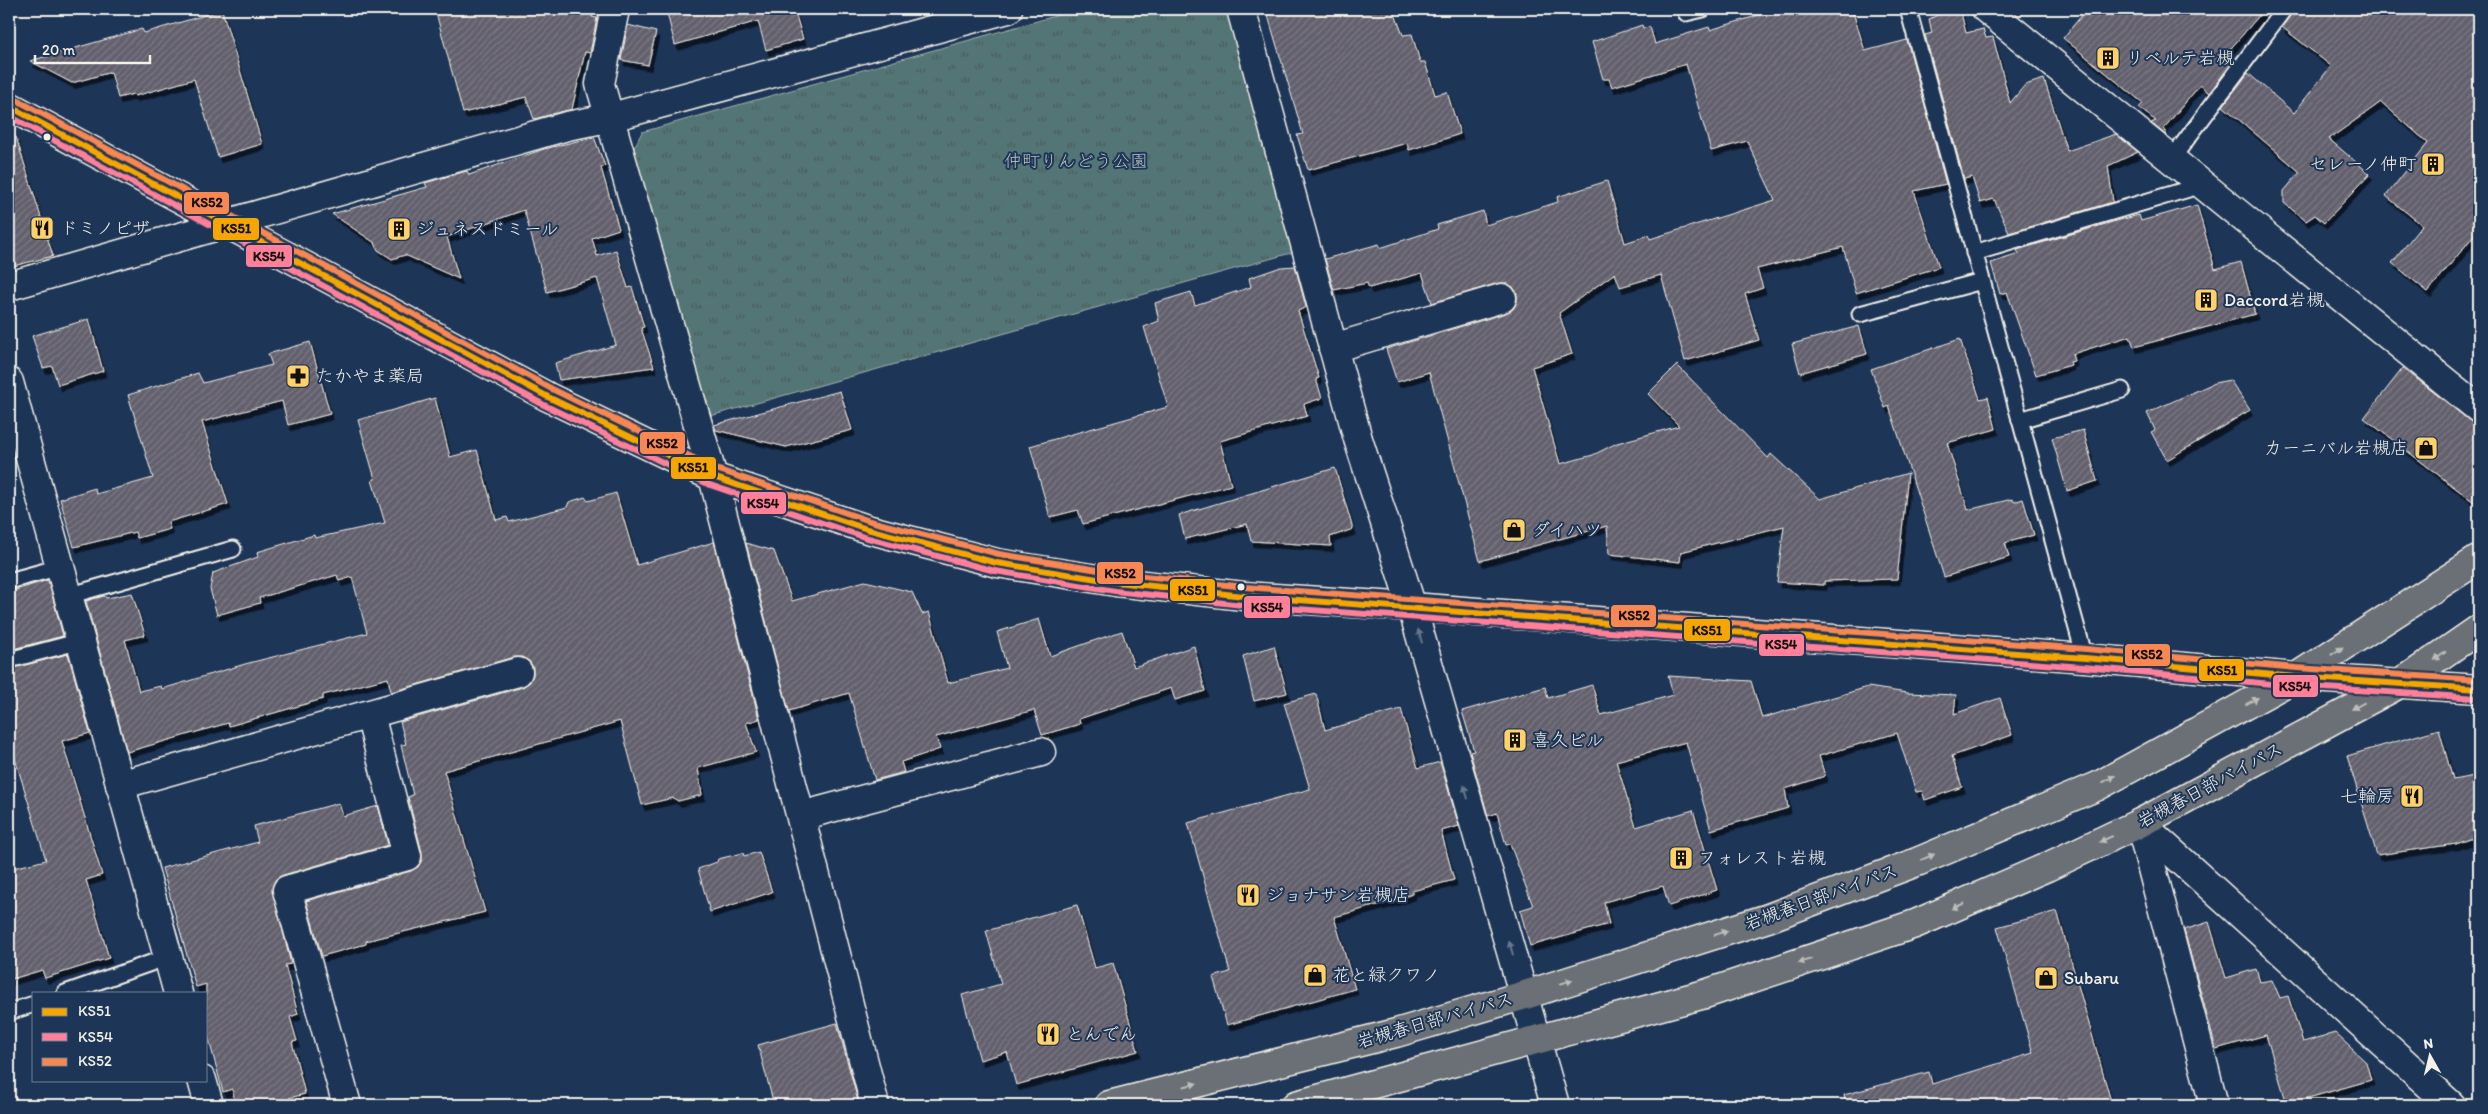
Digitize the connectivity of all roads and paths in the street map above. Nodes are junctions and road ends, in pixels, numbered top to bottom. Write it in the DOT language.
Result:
graph roads {
  1 [pos="615,9"];
  2 [pos="1008,9"];
  3 [pos="1240,9"];
  4 [pos="1703,9"];
  5 [pos="1908,9"];
  6 [pos="1986,9"];
  7 [pos="2284,9"];
  8 [pos="1686,13"];
  9 [pos="9,106"];
  10 [pos="608,118"];
  11 [pos="2171,160"];
  12 [pos="2202,185"];
  13 [pos="224,223"];
  14 [pos="1974,253"];
  15 [pos="1982,281"];
  16 [pos="9,286"];
  17 [pos="1502,298"];
  18 [pos="1860,314"];
  19 [pos="1333,348"];
  20 [pos="9,382"];
  21 [pos="2122,390"];
  22 [pos="2479,409"];
  23 [pos="2020,420"];
  24 [pos="713,477"];
  25 [pos="233,549"];
  26 [pos="2479,559"];
  27 [pos="60,567"];
  28 [pos="9,581"];
  29 [pos="68,596"];
  30 [pos="1412,606"];
  31 [pos="2479,629"];
  32 [pos="81,641"];
  33 [pos="2085,658"];
  34 [pos="9,660"];
  35 [pos="518,672"];
  36 [pos="2296,678"];
  37 [pos="2401,683"];
  38 [pos="2479,689"];
  39 [pos="370,715"];
  40 [pos="1041,752"];
  41 [pos="120,786"];
  42 [pos="801,816"];
  43 [pos="2140,823"];
  44 [pos="168,957"];
  45 [pos="68,992"];
  46 [pos="178,992"];
  47 [pos="1525,995"];
  48 [pos="32,1005"];
  49 [pos="9,1012"];
  50 [pos="1537,1039"];
  51 [pos="203,1082"];
  52 [pos="209,1105"];
  53 [pos="346,1105"];
  54 [pos="875,1105"];
  55 [pos="1109,1105"];
  56 [pos="1296,1105"];
  57 [pos="1555,1105"];
  58 [pos="2214,1105"];
  59 [pos="2451,1105"];
  1 -- 10 [label="street"];
  2 -- 10 [label="street"];
  3 -- 19 [label="street"];
  4 -- 8 [label="lane"];
  5 -- 14 [label="lane"];
  6 -- 11 [label="street"];
  7 -- 11 [label="lane"];
  9 -- 13 [label="street"];
  10 -- 13 [label="street"];
  10 -- 24 [label="street"];
  11 -- 12 [label="street"];
  12 -- 14 [label="lane"];
  12 -- 22 [label="street"];
  13 -- 16 [label="street"];
  13 -- 24 [label="street"];
  14 -- 15 [label="lane"];
  15 -- 18 [label="lane"];
  15 -- 23 [label="lane"];
  17 -- 19 [label="street"];
  19 -- 30 [label="street"];
  20 -- 27 [label="street"];
  21 -- 23 [label="lane"];
  23 -- 33 [label="lane"];
  24 -- 30 [label="street"];
  24 -- 42 [label="street"];
  25 -- 29 [label="lane"];
  36 -- 26 [label="main road, 岩槻春日部バイパス, one-way"];
  27 -- 28 [label="lane"];
  27 -- 29 [label="street"];
  29 -- 32 [label="street"];
  30 -- 33 [label="street"];
  47 -- 30 [label="street, one-way"];
  31 -- 37 [label="main road, 岩槻春日部バイパス, one-way"];
  32 -- 34 [label="lane"];
  32 -- 41 [label="street"];
  33 -- 36 [label="street"];
  35 -- 39 [label="street"];
  36 -- 37 [label="main road"];
  47 -- 36 [label="main road, 岩槻春日部バイパス, one-way"];
  37 -- 38 [label="main road"];
  37 -- 43 [label="main road, 岩槻春日部バイパス, one-way"];
  39 -- 41 [label="street"];
  39 -- 53 [label="street"];
  40 -- 42 [label="street"];
  41 -- 44 [label="street"];
  42 -- 54 [label="street"];
  43 -- 50 [label="main road, 岩槻春日部バイパス, one-way"];
  43 -- 58 [label="street"];
  43 -- 59 [label="street"];
  44 -- 45 [label="lane"];
  44 -- 46 [label="street"];
  47 -- 50 [label="street"];
  55 -- 47 [label="main road, 岩槻春日部バイパス, one-way"];
  48 -- 49 [label="lane"];
  50 -- 56 [label="main road, 岩槻春日部バイパス"];
  50 -- 57 [label="street"];
  51 -- 52 [label="street"];
}
